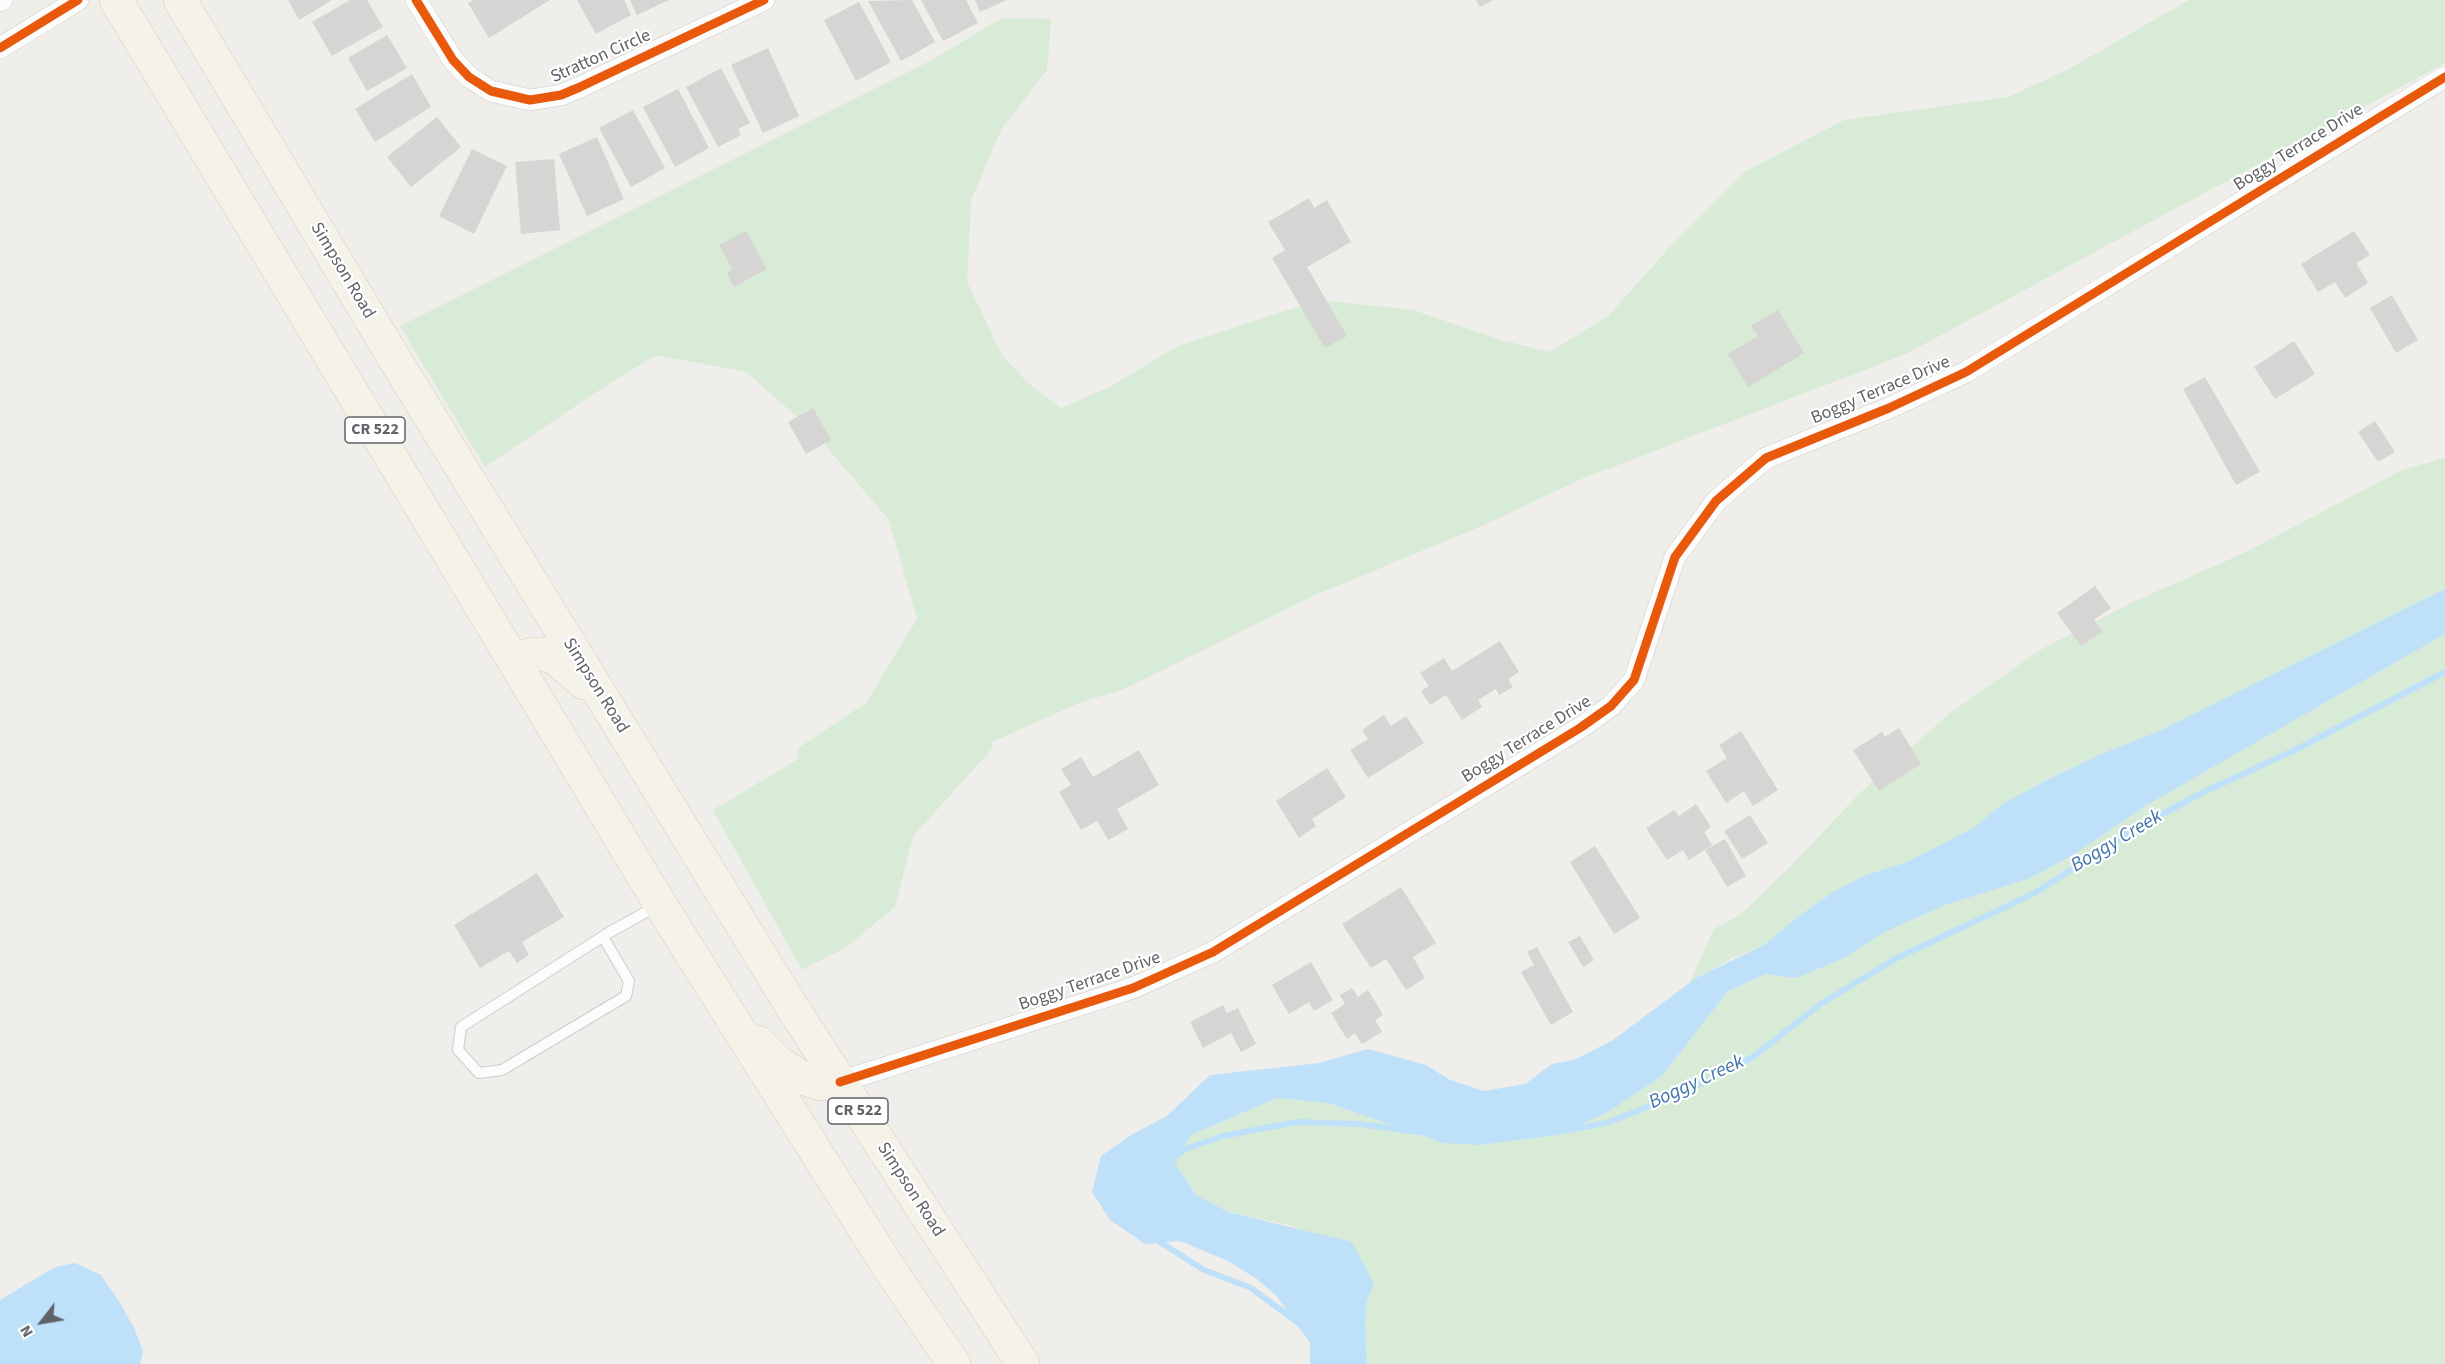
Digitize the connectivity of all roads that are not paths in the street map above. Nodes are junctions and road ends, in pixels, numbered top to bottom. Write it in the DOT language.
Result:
graph roads {
  1 [pos="78,0"];
  2 [pos="116,0"];
  3 [pos="180,0"];
  4 [pos="416,0"];
  5 [pos="764,0"];
  6 [pos="0,48"];
  7 [pos="2445,77"];
  8 [pos="515,663"];
  9 [pos="605,703"];
  10 [pos="660,904"];
  11 [pos="603,937"];
  12 [pos="718,998"];
  13 [pos="840,1082"];
  14 [pos="954,1364"];
  15 [pos="1023,1364"];
  1 -- 6 [label="street"];
  2 -- 8 [label="main road, CR 522"];
  3 -- 9 [label="main road, Simpson Road / CR 522"];
  4 -- 5 [label="street, Stratton Circle"];
  7 -- 13 [label="street, Boggy Terrace Drive"];
  8 -- 9 [label="main road"];
  8 -- 10 [label="main road, CR 522"];
  9 -- 13 [label="main road, Simpson Road / CR 522"];
  10 -- 11 [label="lane"];
  10 -- 12 [label="main road, CR 522"];
  11 -- 11 [label="lane"];
  12 -- 13 [label="main road"];
  12 -- 14 [label="main road, CR 522"];
  13 -- 15 [label="main road, Simpson Road / CR 522"];
}
